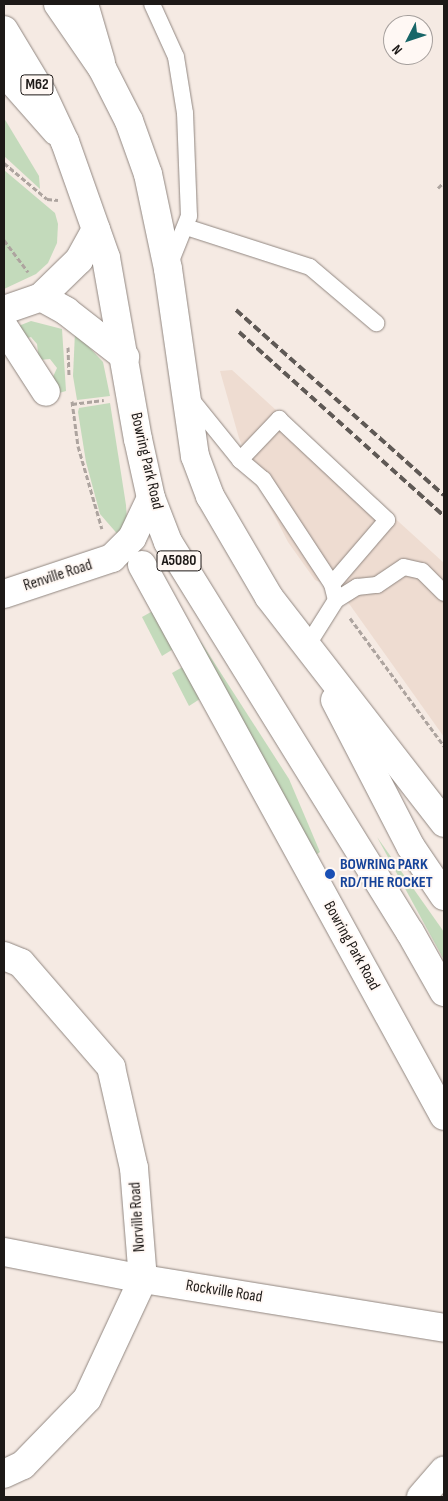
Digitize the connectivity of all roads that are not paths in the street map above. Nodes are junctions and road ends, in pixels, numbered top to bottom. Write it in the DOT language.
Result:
graph roads {
  1 [pos="58,4"];
  2 [pos="84,4"];
  3 [pos="152,4"];
  4 [pos="4,30"];
  5 [pos="102,68"];
  6 [pos="4,72"];
  7 [pos="65,142"];
  8 [pos="186,227"];
  9 [pos="96,228"];
  10 [pos="168,269"];
  11 [pos="39,298"];
  12 [pos="4,310"];
  13 [pos="376,322"];
  14 [pos="4,327"];
  15 [pos="124,357"];
  16 [pos="62,391"];
  17 [pos="184,391"];
  18 [pos="240,460"];
  19 [pos="151,498"];
  20 [pos="112,558"];
  21 [pos="142,565"];
  22 [pos="188,576"];
  23 [pos="332,584"];
  24 [pos="444,593"];
  25 [pos="4,594"];
  26 [pos="336,600"];
  27 [pos="307,646"];
  28 [pos="444,823"];
  29 [pos="444,896"];
  30 [pos="4,956"];
  31 [pos="444,992"];
  32 [pos="444,1116"];
  33 [pos="4,1252"];
  34 [pos="143,1279"];
  35 [pos="444,1328"];
  36 [pos="444,1471"];
  37 [pos="4,1474"];
  38 [pos="420,1497"];
  1 -- 5 [label="main road"];
  2 -- 5 [label="main road"];
  3 -- 8 [label="lane"];
  4 -- 7 [label="main road, M62"];
  5 -- 10 [label="main road"];
  6 -- 7 [label="main road, Bowring Park Road / A5080"];
  7 -- 9 [label="main road, Bowring Park Road / A5080"];
  8 -- 10 [label="lane"];
  8 -- 13 [label="lane"];
  9 -- 11 [label="main road"];
  9 -- 15 [label="main road, Bowring Park Road / A5080"];
  10 -- 17 [label="main road"];
  11 -- 12 [label="main road"];
  11 -- 15 [label="main road"];
  14 -- 16 [label="main road"];
  15 -- 19 [label="main road, Bowring Park Road / A5080"];
  17 -- 18 [label="lane"];
  17 -- 27 [label="main road"];
  18 -- 23 [label="lane"];
  18 -- 23 [label="lane"];
  19 -- 20 [label="main road, Renville Road"];
  19 -- 22 [label="main road, Bowring Park Road / A5080"];
  20 -- 21 [label="main road, Renville Road"];
  20 -- 25 [label="main road, Renville Road"];
  21 -- 22 [label="main road, Renville Road"];
  21 -- 32 [label="main road, Bowring Park Road"];
  22 -- 31 [label="main road, Bowring Park Road / A5080"];
  23 -- 26 [label="lane"];
  24 -- 26 [label="lane"];
  26 -- 27 [label="lane"];
  27 -- 28 [label="main road"];
  27 -- 29 [label="main road"];
  30 -- 34 [label="main road, Norville Road"];
  33 -- 34 [label="main road, Rockville Road"];
  34 -- 35 [label="main road, Rockville Road"];
  34 -- 37 [label="main road, Norville Road"];
  36 -- 38 [label="main road"];
}
